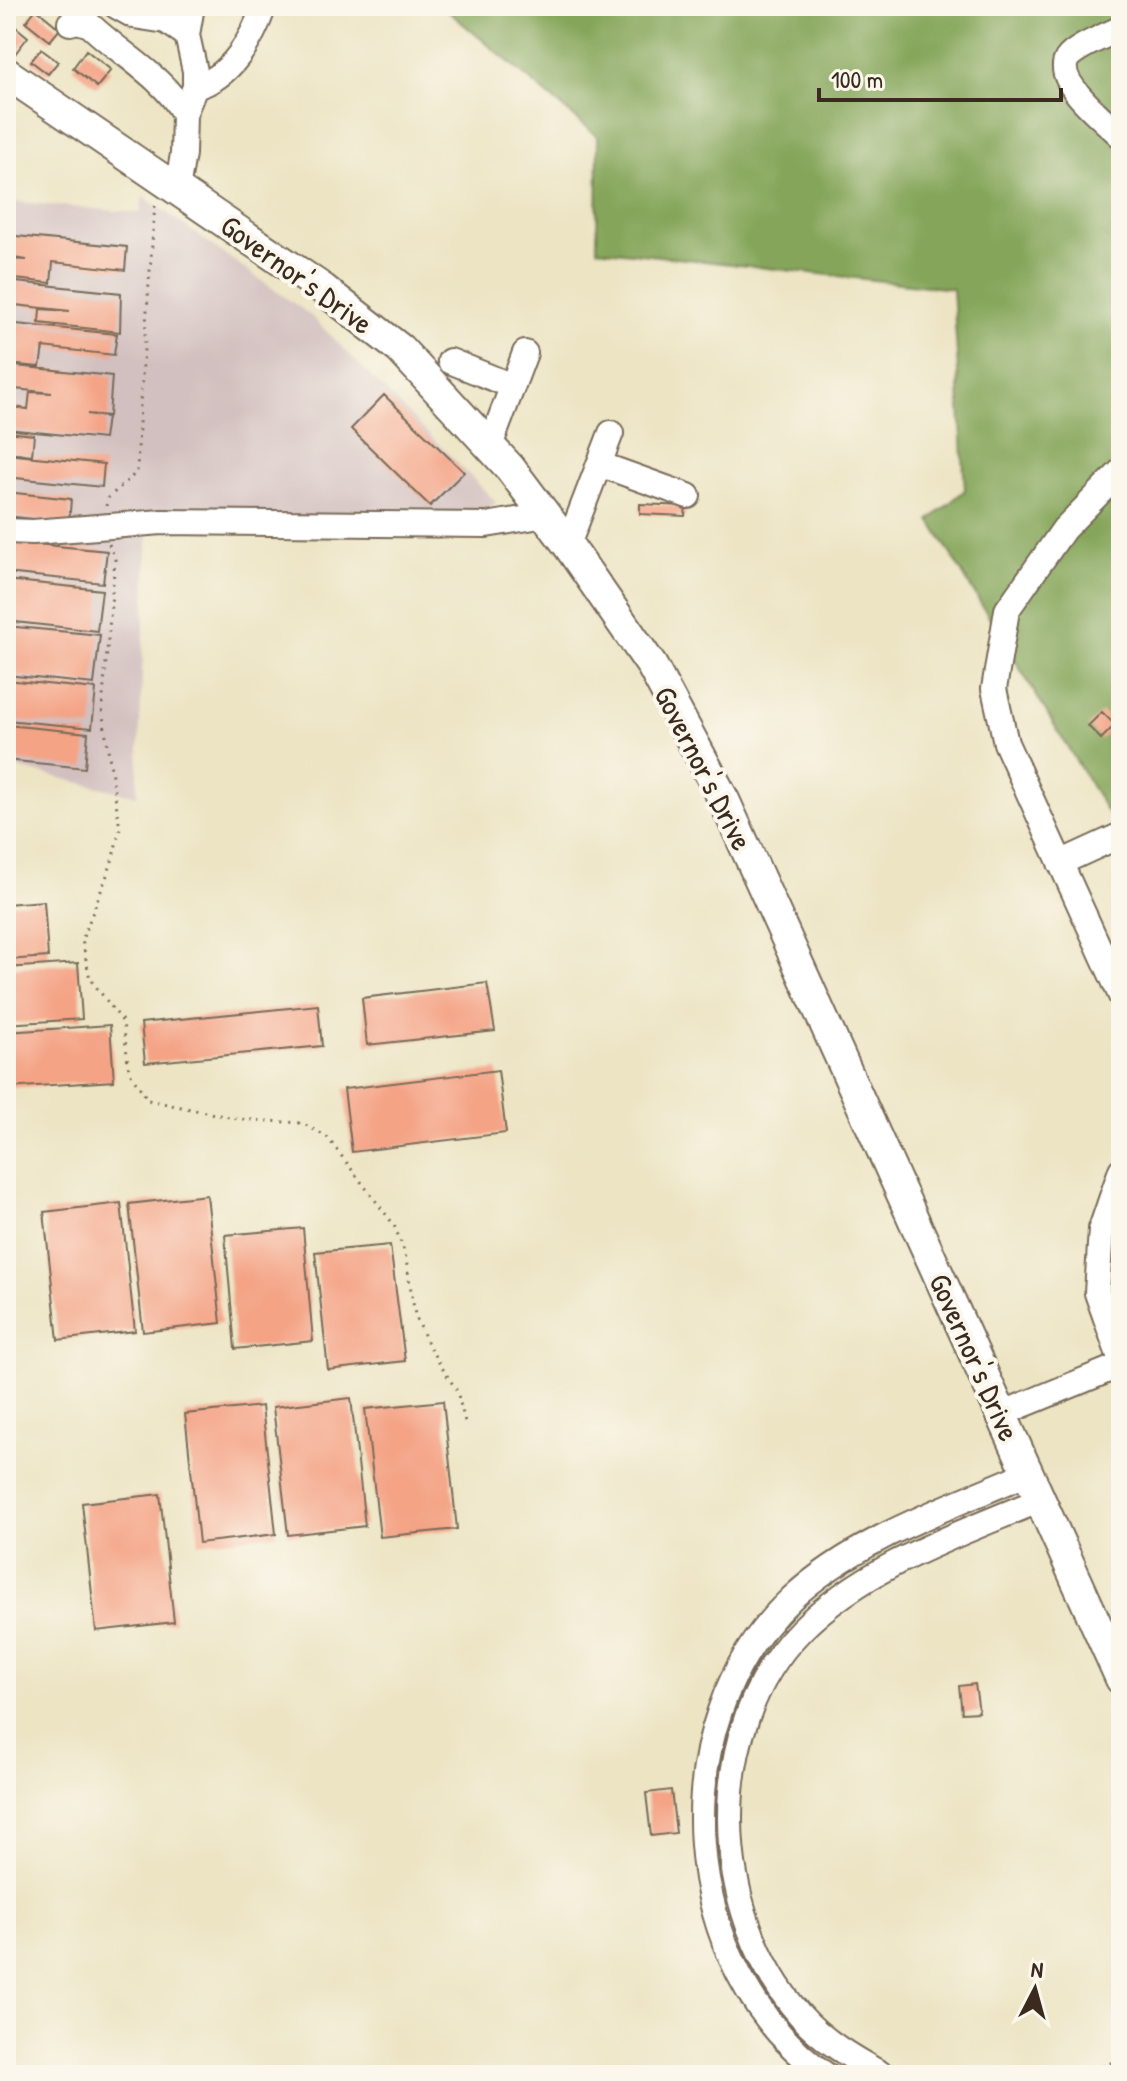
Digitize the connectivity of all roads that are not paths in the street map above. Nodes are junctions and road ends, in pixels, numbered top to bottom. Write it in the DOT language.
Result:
graph roads {
  1 [pos="116,6"];
  2 [pos="192,6"];
  3 [pos="264,6"];
  4 [pos="70,23"];
  5 [pos="1121,28"];
  6 [pos="187,35"];
  7 [pos="6,73"];
  8 [pos="195,87"];
  9 [pos="184,114"];
  10 [pos="1121,136"];
  11 [pos="167,183"];
  12 [pos="525,353"];
  13 [pos="450,361"];
  14 [pos="512,386"];
  15 [pos="611,433"];
  16 [pos="490,446"];
  17 [pos="599,464"];
  18 [pos="1121,471"];
  19 [pos="688,496"];
  20 [pos="546,515"];
  21 [pos="6,531"];
  22 [pos="568,545"];
  23 [pos="1121,835"];
  24 [pos="1060,863"];
  25 [pos="1121,996"];
  26 [pos="1121,1170"];
  27 [pos="1121,1363"];
  28 [pos="1001,1414"];
  29 [pos="1034,1486"];
  30 [pos="1121,1679"];
  31 [pos="826,2075"];
  32 [pos="883,2075"];
  1 -- 6 [label="street"];
  2 -- 6 [label="street"];
  3 -- 8 [label="street"];
  4 -- 9 [label="street"];
  5 -- 10 [label="street"];
  6 -- 8 [label="street"];
  7 -- 11 [label="main road, Governor's Drive"];
  8 -- 9 [label="street"];
  9 -- 11 [label="street"];
  11 -- 16 [label="main road, Governor's Drive"];
  12 -- 14 [label="street"];
  13 -- 14 [label="street"];
  14 -- 16 [label="street"];
  15 -- 17 [label="street"];
  16 -- 20 [label="main road, Governor's Drive"];
  17 -- 19 [label="street"];
  17 -- 22 [label="street"];
  18 -- 24 [label="street"];
  20 -- 21 [label="street"];
  20 -- 22 [label="main road, Governor's Drive"];
  22 -- 28 [label="main road, Governor's Drive"];
  23 -- 24 [label="street"];
  24 -- 25 [label="street"];
  26 -- 27 [label="street"];
  27 -- 28 [label="street"];
  28 -- 29 [label="main road, Governor's Drive"];
  29 -- 30 [label="main road, Governor's Drive"];
  29 -- 31 [label="street"];
  29 -- 32 [label="street"];
}
